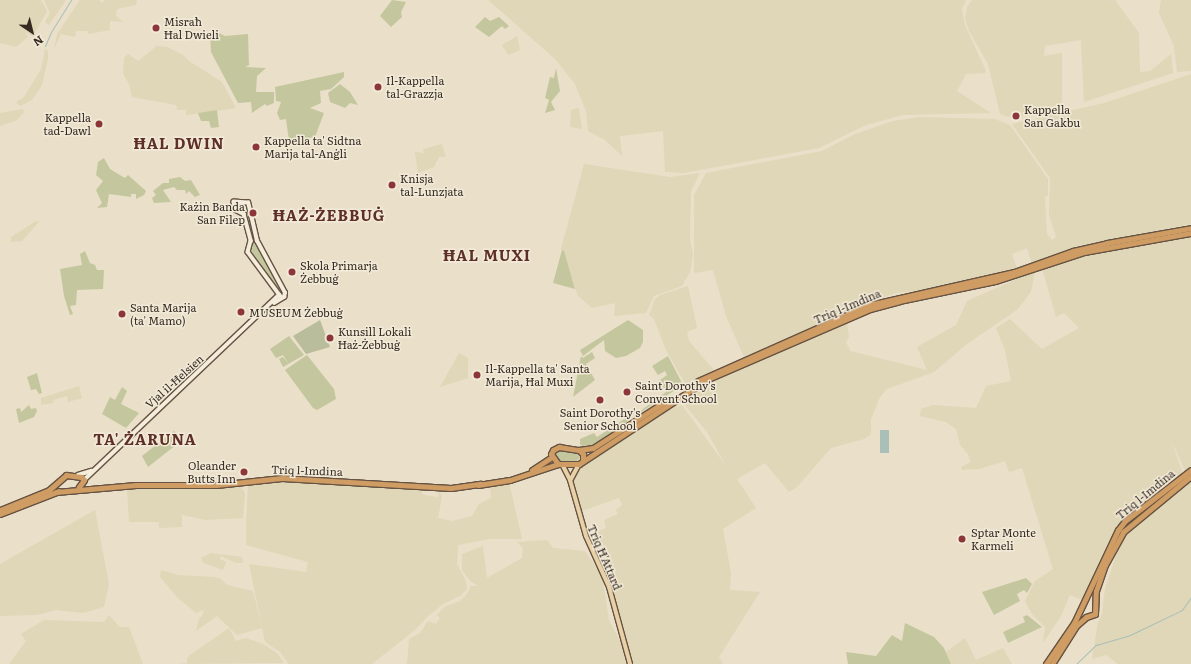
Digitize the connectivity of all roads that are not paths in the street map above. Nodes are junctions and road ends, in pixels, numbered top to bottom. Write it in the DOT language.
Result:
graph roads {
  1 [pos="1191,228"];
  2 [pos="1191,232"];
  3 [pos="257,240"];
  4 [pos="251,241"];
  5 [pos="280,295"];
  6 [pos="579,450"];
  7 [pos="552,456"];
  8 [pos="581,462"];
  9 [pos="560,464"];
  10 [pos="92,470"];
  11 [pos="1191,470"];
  12 [pos="78,475"];
  13 [pos="1191,476"];
  14 [pos="570,480"];
  15 [pos="57,483"];
  16 [pos="82,483"];
  17 [pos="136,485"];
  18 [pos="478,485"];
  19 [pos="62,489"];
  20 [pos="93,490"];
  21 [pos="56,492"];
  22 [pos="0,510"];
  23 [pos="0,514"];
  24 [pos="1085,602"];
  25 [pos="1096,606"];
  26 [pos="1080,612"];
  27 [pos="1086,618"];
  28 [pos="630,664"];
  29 [pos="1046,664"];
  30 [pos="1052,664"];
  1 -- 6 [label="highway, Triq l-Imdina"];
  2 -- 8 [label="highway, Triq l-Imdina"];
  3 -- 4 [label="street"];
  3 -- 4 [label="street"];
  3 -- 5 [label="street"];
  4 -- 5 [label="street"];
  5 -- 10 [label="street, Vjal il-Ħelsien"];
  6 -- 7 [label="highway, Triq l-Imdina"];
  6 -- 8 [label="highway"];
  7 -- 9 [label="highway"];
  7 -- 18 [label="highway, Triq l-Imdina"];
  8 -- 9 [label="highway, Triq l-Imdina"];
  8 -- 14 [label="main road"];
  9 -- 14 [label="main road, Triq Ħ'Attard"];
  9 -- 18 [label="highway, Triq l-Imdina"];
  10 -- 12 [label="street, Vjal il-Ħelsien"];
  10 -- 16 [label="street, Vjal il-Ħelsien"];
  11 -- 24 [label="highway, Triq l-Imdina"];
  12 -- 15 [label="highway"];
  12 -- 16 [label="highway, Triq l-Imdina"];
  13 -- 25 [label="highway, Triq l-Imdina"];
  14 -- 28 [label="main road, Triq Ħ'Attard"];
  15 -- 19 [label="highway"];
  15 -- 22 [label="highway"];
  16 -- 17 [label="highway, Triq l-Imdina"];
  16 -- 19 [label="highway, Triq l-Imdina"];
  16 -- 20 [label="highway, Triq l-Imdina"];
  17 -- 18 [label="highway, Triq l-Imdina"];
  17 -- 20 [label="highway, Triq l-Imdina"];
  19 -- 21 [label="highway, Triq l-Imdina"];
  20 -- 21 [label="highway, Triq l-Imdina"];
  21 -- 23 [label="highway, Triq l-Imdina"];
  24 -- 25 [label="highway"];
  24 -- 26 [label="highway, Triq l-Imdina"];
  25 -- 27 [label="highway"];
  26 -- 27 [label="highway"];
  26 -- 29 [label="highway, Triq l-Imdina"];
  27 -- 30 [label="highway"];
}
